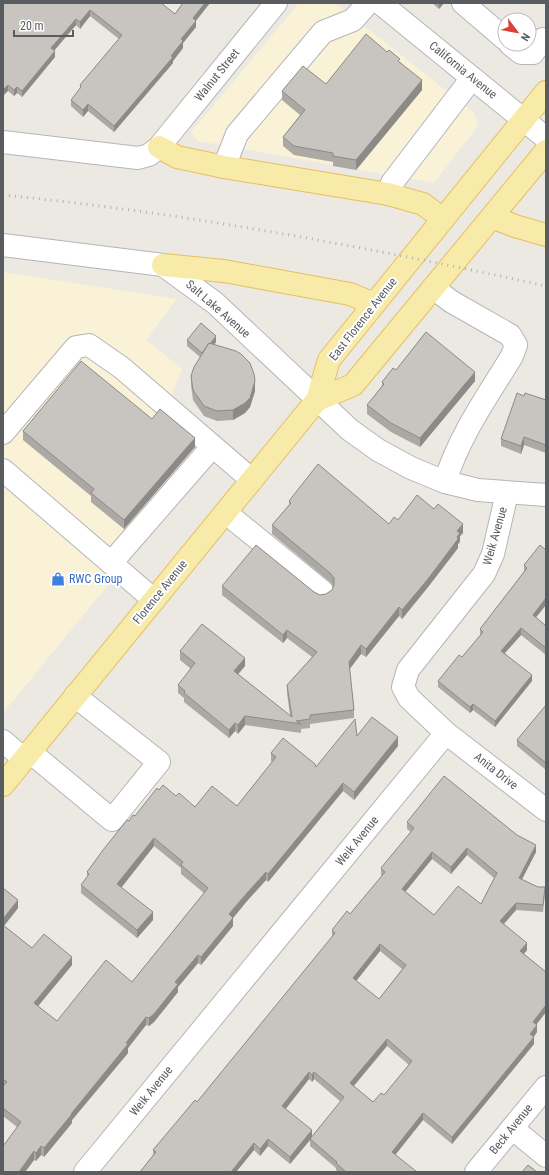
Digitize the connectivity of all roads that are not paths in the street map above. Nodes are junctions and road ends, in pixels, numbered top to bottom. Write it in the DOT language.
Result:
graph roads {
  1 [pos="276,3"];
  2 [pos="368,3"];
  3 [pos="380,3"];
  4 [pos="463,3"];
  5 [pos="497,32"];
  6 [pos="543,39"];
  7 [pos="537,47"];
  8 [pos="520,52"];
  9 [pos="534,52"];
  10 [pos="472,78"];
  11 [pos="546,92"];
  12 [pos="523,119"];
  13 [pos="546,138"];
  14 [pos="3,142"];
  15 [pos="159,147"];
  16 [pos="546,151"];
  17 [pos="224,167"];
  18 [pos="388,194"];
  19 [pos="492,217"];
  20 [pos="443,219"];
  21 [pos="546,235"];
  22 [pos="3,245"];
  23 [pos="163,265"];
  24 [pos="433,288"];
  25 [pos="374,304"];
  26 [pos="317,400"];
  27 [pos="3,433"];
  28 [pos="212,447"];
  29 [pos="3,470"];
  30 [pos="252,480"];
  31 [pos="444,482"];
  32 [pos="507,493"];
  33 [pos="546,495"];
  34 [pos="226,513"];
  35 [pos="111,563"];
  36 [pos="322,591"];
  37 [pos="154,600"];
  38 [pos="75,696"];
  39 [pos="446,733"];
  40 [pos="3,741"];
  41 [pos="27,756"];
  42 [pos="3,785"];
  43 [pos="546,810"];
  44 [pos="546,1087"];
  45 [pos="512,1128"];
  46 [pos="546,1156"];
  47 [pos="85,1172"];
  48 [pos="476,1172"];
  1 -- 15 [label="street, Walnut Street"];
  2 -- 17 [label="street"];
  3 -- 10 [label="street, California Avenue"];
  4 -- 5 [label="street"];
  6 -- 7 [label="street"];
  8 -- 9 [label="street"];
  10 -- 12 [label="street, California Avenue"];
  10 -- 18 [label="street"];
  11 -- 12 [label="main road, East Florence Avenue"];
  12 -- 13 [label="street, California Avenue"];
  12 -- 20 [label="main road, East Florence Avenue"];
  14 -- 15 [label="street"];
  15 -- 17 [label="main road"];
  16 -- 19 [label="main road"];
  17 -- 18 [label="main road"];
  18 -- 20 [label="main road"];
  19 -- 21 [label="main road"];
  19 -- 24 [label="main road"];
  20 -- 25 [label="main road, East Florence Avenue"];
  22 -- 23 [label="street, Salt Lake Avenue"];
  23 -- 25 [label="main road"];
  23 -- 26 [label="street, Salt Lake Avenue"];
  24 -- 26 [label="main road"];
  24 -- 31 [label="street"];
  25 -- 26 [label="main road, East Florence Avenue"];
  26 -- 30 [label="main road, Florence Avenue"];
  26 -- 31 [label="street"];
  27 -- 28 [label="street"];
  28 -- 30 [label="street"];
  28 -- 35 [label="street"];
  29 -- 35 [label="street"];
  30 -- 34 [label="main road, Florence Avenue"];
  31 -- 32 [label="street"];
  32 -- 33 [label="street"];
  32 -- 39 [label="street, Weik Avenue"];
  34 -- 36 [label="street"];
  34 -- 37 [label="main road, Florence Avenue"];
  35 -- 37 [label="street"];
  37 -- 38 [label="main road, Florence Avenue"];
  38 -- 41 [label="main road, Florence Avenue"];
  38 -- 41 [label="street"];
  39 -- 43 [label="street, Anita Drive"];
  39 -- 47 [label="street, Weik Avenue"];
  40 -- 41 [label="street"];
  41 -- 42 [label="main road, Florence Avenue"];
  44 -- 45 [label="street, Beck Avenue"];
  45 -- 46 [label="street"];
  45 -- 48 [label="street, Beck Avenue"];
}
